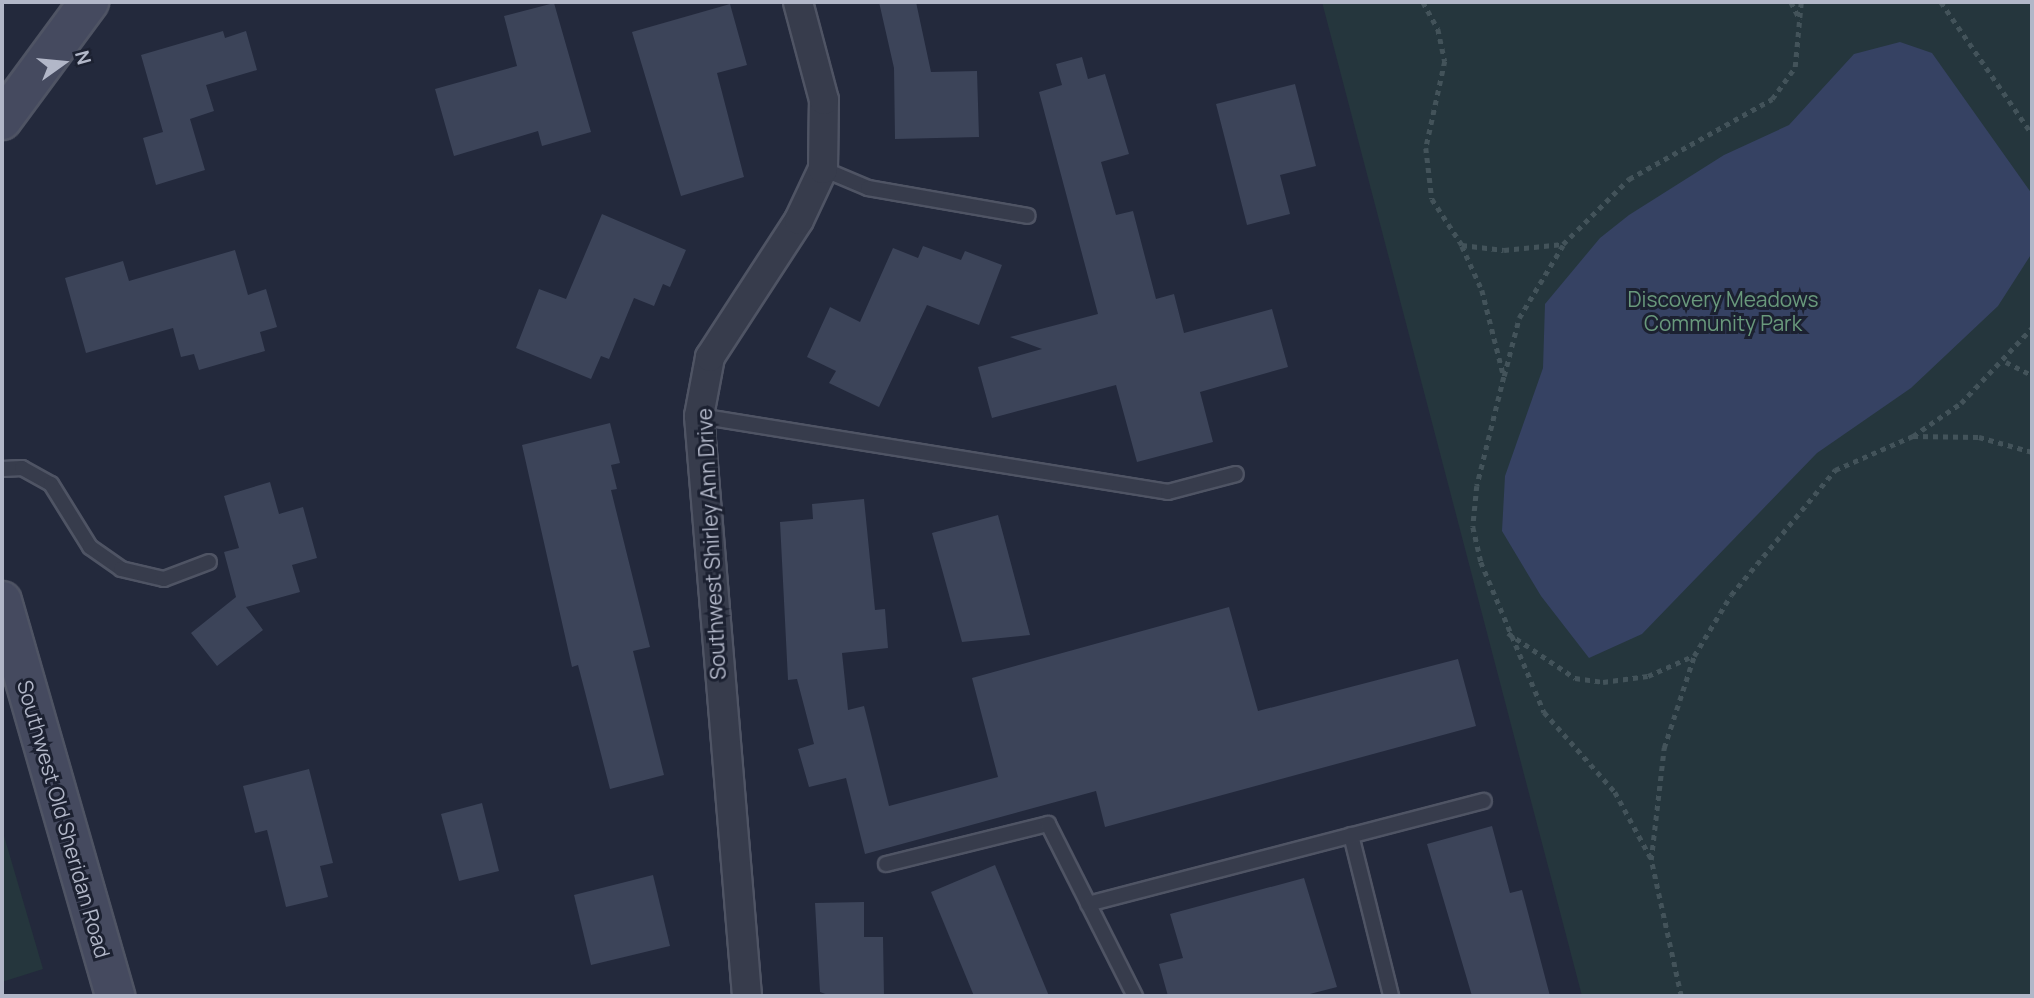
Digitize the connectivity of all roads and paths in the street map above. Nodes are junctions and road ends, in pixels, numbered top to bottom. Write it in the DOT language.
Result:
graph roads {
  1 [pos="89,2"];
  2 [pos="798,2"];
  3 [pos="1423,2"];
  4 [pos="1791,2"];
  5 [pos="1801,2"];
  6 [pos="1941,2"];
  7 [pos="1802,23"];
  8 [pos="2,120"];
  9 [pos="2032,134"];
  10 [pos="823,169"];
  11 [pos="1028,216"];
  12 [pos="1563,244"];
  13 [pos="1462,245"];
  14 [pos="2032,328"];
  15 [pos="2006,362"];
  16 [pos="2032,376"];
  17 [pos="1504,377"];
  18 [pos="699,416"];
  19 [pos="1913,436"];
  20 [pos="2032,452"];
  21 [pos="2,469"];
  22 [pos="1236,474"];
  23 [pos="209,562"];
  24 [pos="2,601"];
  25 [pos="1507,632"];
  26 [pos="1694,656"];
  27 [pos="1485,801"];
  28 [pos="1351,835"];
  29 [pos="1651,860"];
  30 [pos="886,864"];
  31 [pos="1088,904"];
  32 [pos="115,996"];
  33 [pos="747,996"];
  34 [pos="1135,996"];
  35 [pos="1391,996"];
  36 [pos="1681,996"];
  1 -- 8 [label="main road"];
  2 -- 10 [label="street, Southwest Shirley Ann Drive"];
  3 -- 13 [label="path"];
  4 -- 7 [label="path"];
  5 -- 7 [label="path"];
  6 -- 9 [label="path"];
  7 -- 12 [label="path"];
  10 -- 11 [label="lane"];
  10 -- 18 [label="street, Southwest Shirley Ann Drive"];
  12 -- 13 [label="path"];
  12 -- 17 [label="path"];
  13 -- 17 [label="path"];
  14 -- 15 [label="path"];
  15 -- 16 [label="path"];
  15 -- 19 [label="path"];
  17 -- 25 [label="path"];
  18 -- 22 [label="lane"];
  18 -- 33 [label="street, Southwest Shirley Ann Drive"];
  19 -- 20 [label="path"];
  19 -- 26 [label="path"];
  21 -- 23 [label="lane"];
  24 -- 32 [label="main road, Southwest Old Sheridan Road"];
  25 -- 26 [label="path"];
  25 -- 29 [label="path"];
  26 -- 29 [label="path"];
  27 -- 28 [label="lane"];
  28 -- 31 [label="lane"];
  28 -- 35 [label="lane"];
  29 -- 36 [label="path"];
  30 -- 31 [label="lane"];
  31 -- 34 [label="lane"];
}
